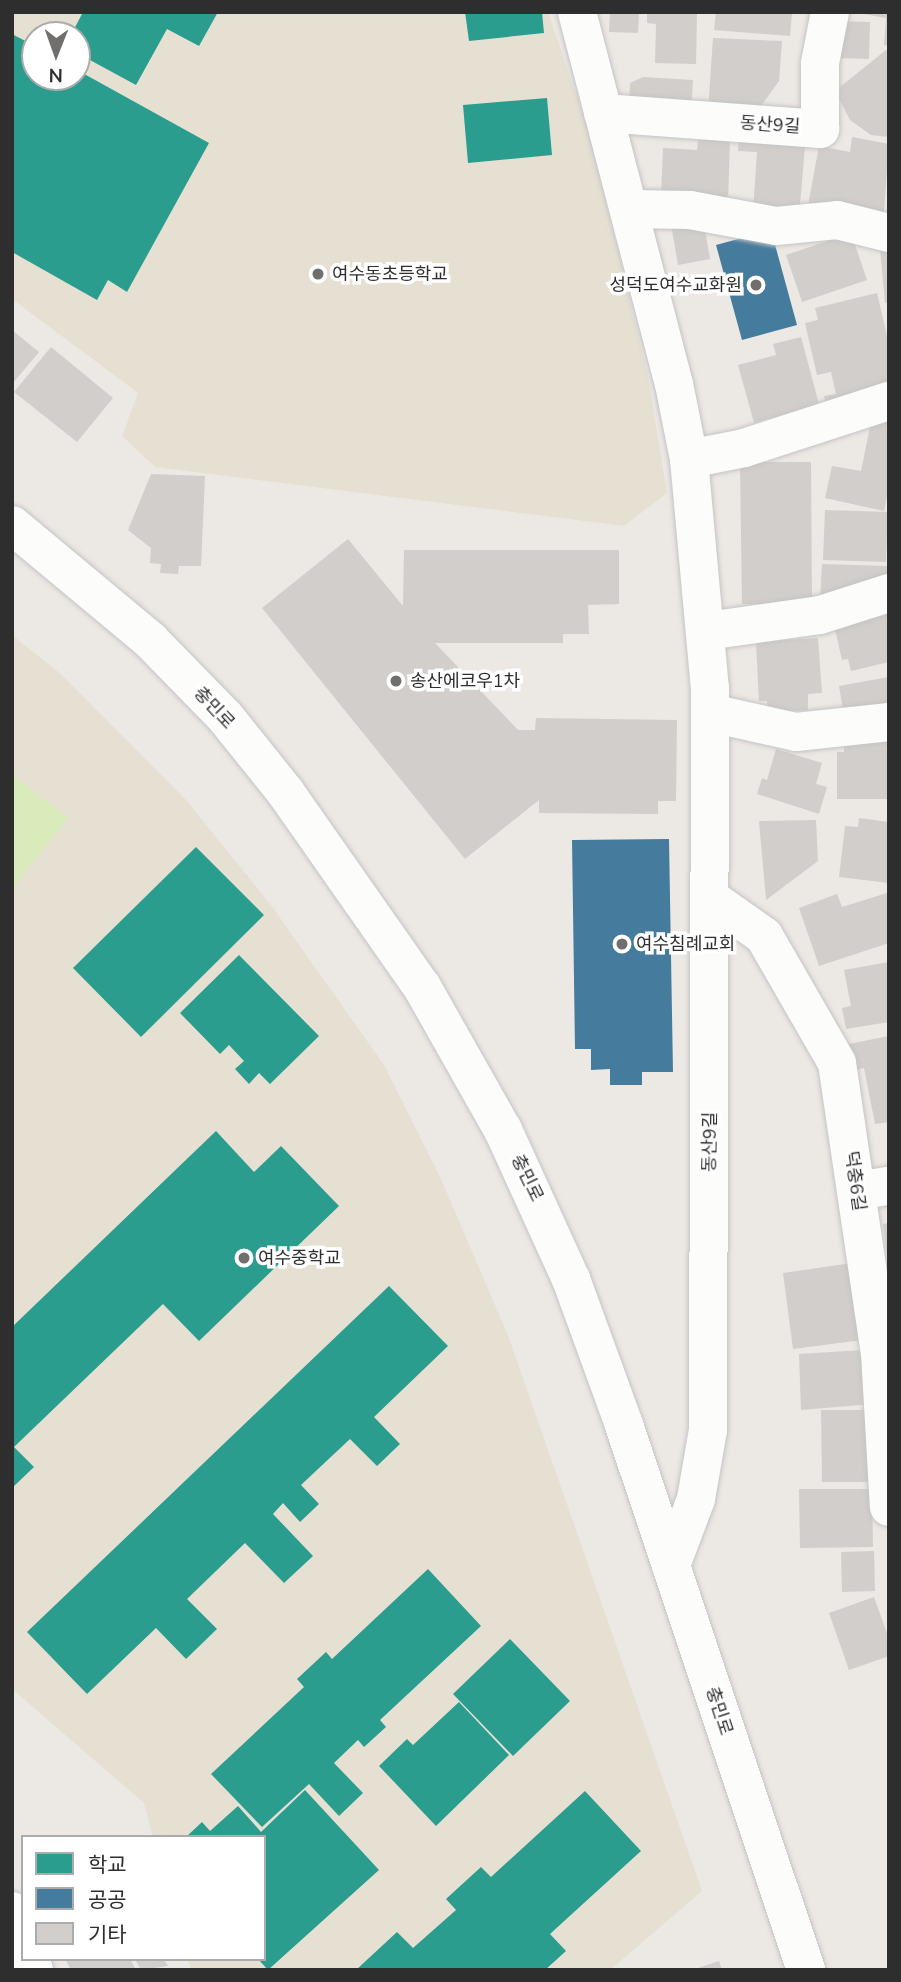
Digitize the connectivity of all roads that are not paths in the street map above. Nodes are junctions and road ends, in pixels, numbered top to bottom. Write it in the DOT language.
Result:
graph roads {
  1 [pos="577,12"];
  2 [pos="830,12"];
  3 [pos="603,113"];
  4 [pos="629,209"];
  5 [pos="889,233"];
  6 [pos="889,401"];
  7 [pos="689,459"];
  8 [pos="12,525"];
  9 [pos="889,593"];
  10 [pos="707,631"];
  11 [pos="711,713"];
  12 [pos="889,722"];
  13 [pos="713,900"];
  14 [pos="873,1189"];
  15 [pos="889,1507"];
  16 [pos="671,1565"];
  17 [pos="12,1911"];
  18 [pos="21,1935"];
  19 [pos="806,1970"];
  1 -- 3 [label="street, 동산9길"];
  2 -- 3 [label="street, 동산9길"];
  3 -- 4 [label="street, 동산9길"];
  4 -- 5 [label="street"];
  4 -- 7 [label="street, 동산9길"];
  6 -- 7 [label="street"];
  7 -- 10 [label="street, 동산9길"];
  8 -- 16 [label="street, 충민로"];
  9 -- 10 [label="street"];
  10 -- 11 [label="street, 동산9길"];
  11 -- 12 [label="street"];
  11 -- 13 [label="street, 동산9길"];
  13 -- 14 [label="street, 덕충6길"];
  13 -- 16 [label="street, 동산9길"];
  14 -- 15 [label="street, 덕충6길"];
  16 -- 19 [label="street, 충민로"];
  17 -- 18 [label="street"];
}
